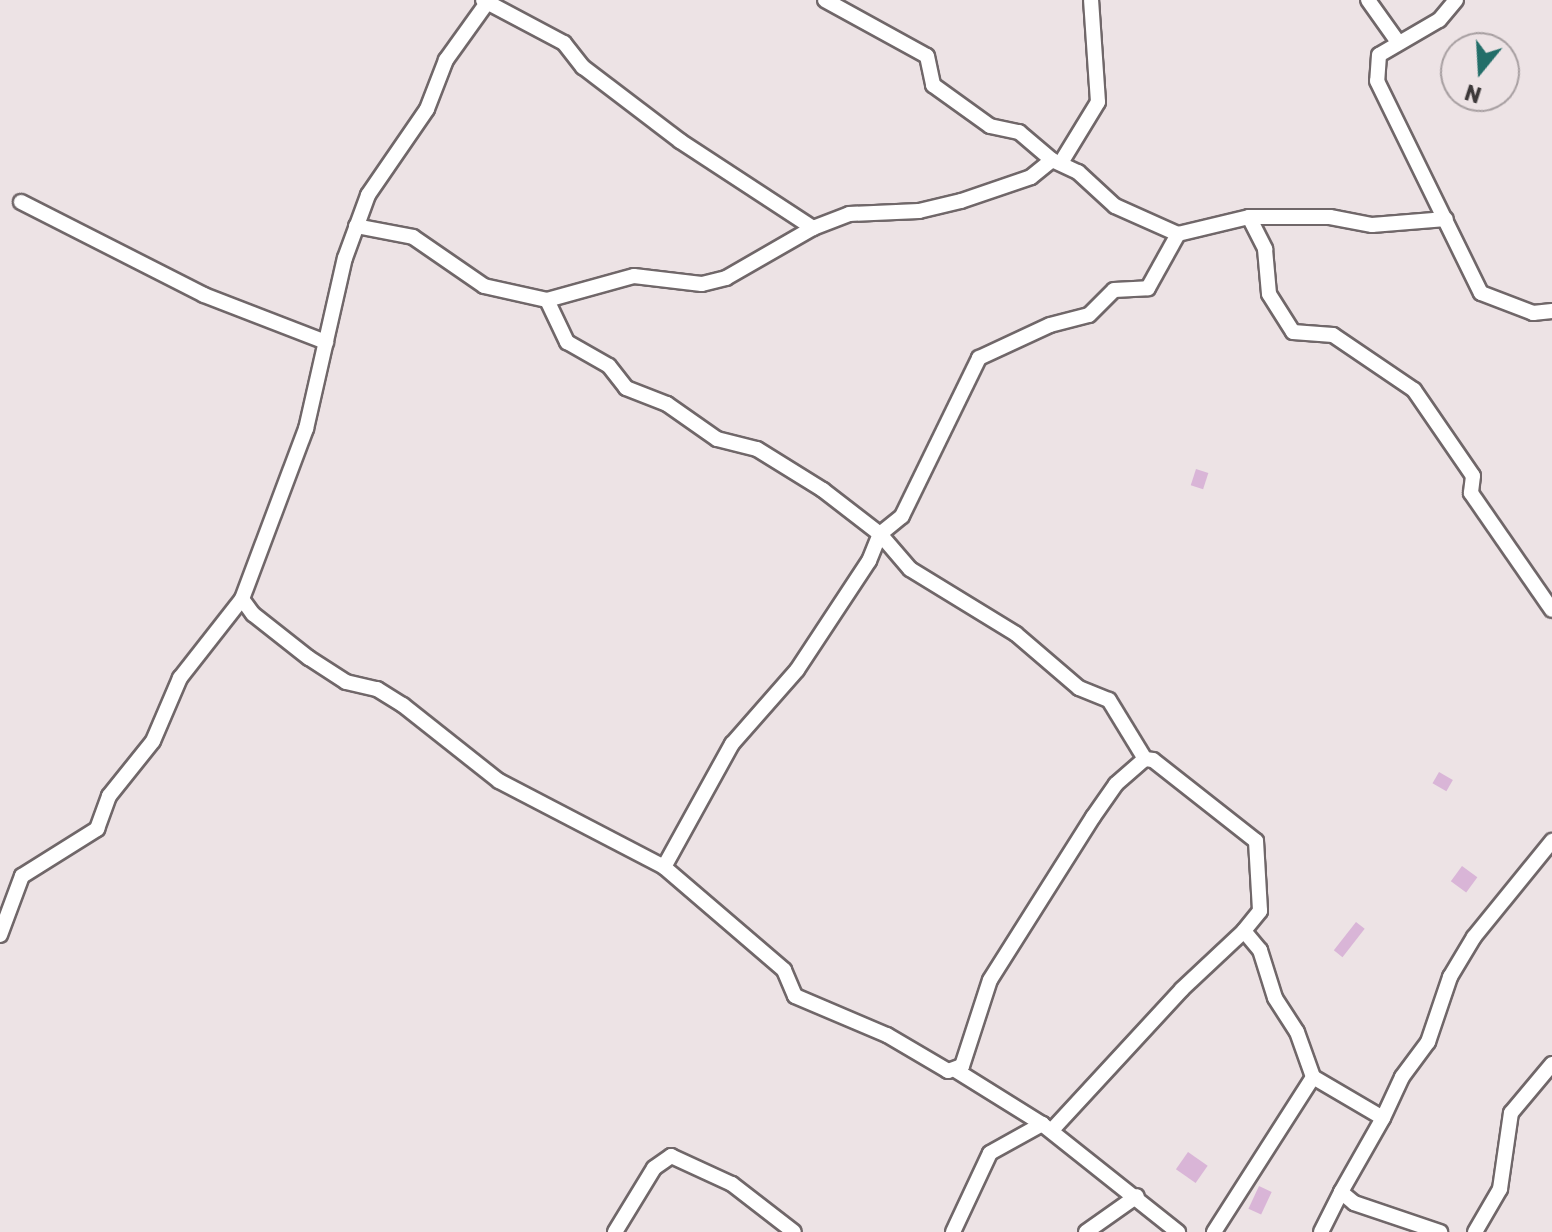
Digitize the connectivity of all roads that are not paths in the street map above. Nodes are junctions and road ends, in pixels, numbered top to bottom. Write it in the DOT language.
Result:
graph roads {
  1 [pos="825,0"];
  2 [pos="1091,0"];
  3 [pos="1368,0"];
  4 [pos="1456,0"];
  5 [pos="487,1"];
  6 [pos="1398,42"];
  7 [pos="1057,160"];
  8 [pos="21,202"];
  9 [pos="1249,217"];
  10 [pos="1446,219"];
  11 [pos="356,226"];
  12 [pos="813,228"];
  13 [pos="1178,234"];
  14 [pos="547,300"];
  15 [pos="1552,311"];
  16 [pos="326,342"];
  17 [pos="880,534"];
  18 [pos="242,599"];
  19 [pos="1552,610"];
  20 [pos="1145,759"];
  21 [pos="1552,841"];
  22 [pos="664,867"];
  23 [pos="1244,931"];
  24 [pos="0,935"];
  25 [pos="1552,1064"];
  26 [pos="957,1071"];
  27 [pos="1313,1077"];
  28 [pos="1383,1118"];
  29 [pos="1047,1127"];
  30 [pos="1341,1192"];
  31 [pos="1137,1196"];
  32 [pos="615,1232"];
  33 [pos="794,1232"];
  34 [pos="953,1232"];
  35 [pos="1086,1232"];
  36 [pos="1178,1232"];
  37 [pos="1214,1232"];
  38 [pos="1321,1232"];
  39 [pos="1440,1232"];
  40 [pos="1475,1232"];
  1 -- 7 [label="street"];
  2 -- 7 [label="street"];
  3 -- 6 [label="street"];
  4 -- 6 [label="street"];
  5 -- 11 [label="street"];
  5 -- 12 [label="street"];
  6 -- 10 [label="street"];
  7 -- 12 [label="street"];
  7 -- 13 [label="street"];
  8 -- 16 [label="street"];
  9 -- 10 [label="street"];
  9 -- 13 [label="street"];
  9 -- 19 [label="street"];
  10 -- 15 [label="street"];
  11 -- 14 [label="street"];
  11 -- 16 [label="street"];
  12 -- 14 [label="street"];
  13 -- 17 [label="street"];
  14 -- 17 [label="street"];
  16 -- 18 [label="street"];
  17 -- 20 [label="street"];
  17 -- 22 [label="street"];
  18 -- 22 [label="street"];
  18 -- 24 [label="street"];
  20 -- 23 [label="street"];
  20 -- 26 [label="street"];
  21 -- 28 [label="street"];
  22 -- 26 [label="street"];
  23 -- 27 [label="street"];
  23 -- 29 [label="street"];
  25 -- 40 [label="street"];
  26 -- 29 [label="street"];
  27 -- 28 [label="street"];
  27 -- 37 [label="street"];
  28 -- 30 [label="street"];
  29 -- 31 [label="street"];
  29 -- 34 [label="street"];
  30 -- 38 [label="street"];
  30 -- 39 [label="street"];
  31 -- 35 [label="street"];
  31 -- 36 [label="street"];
  32 -- 33 [label="street"];
}
